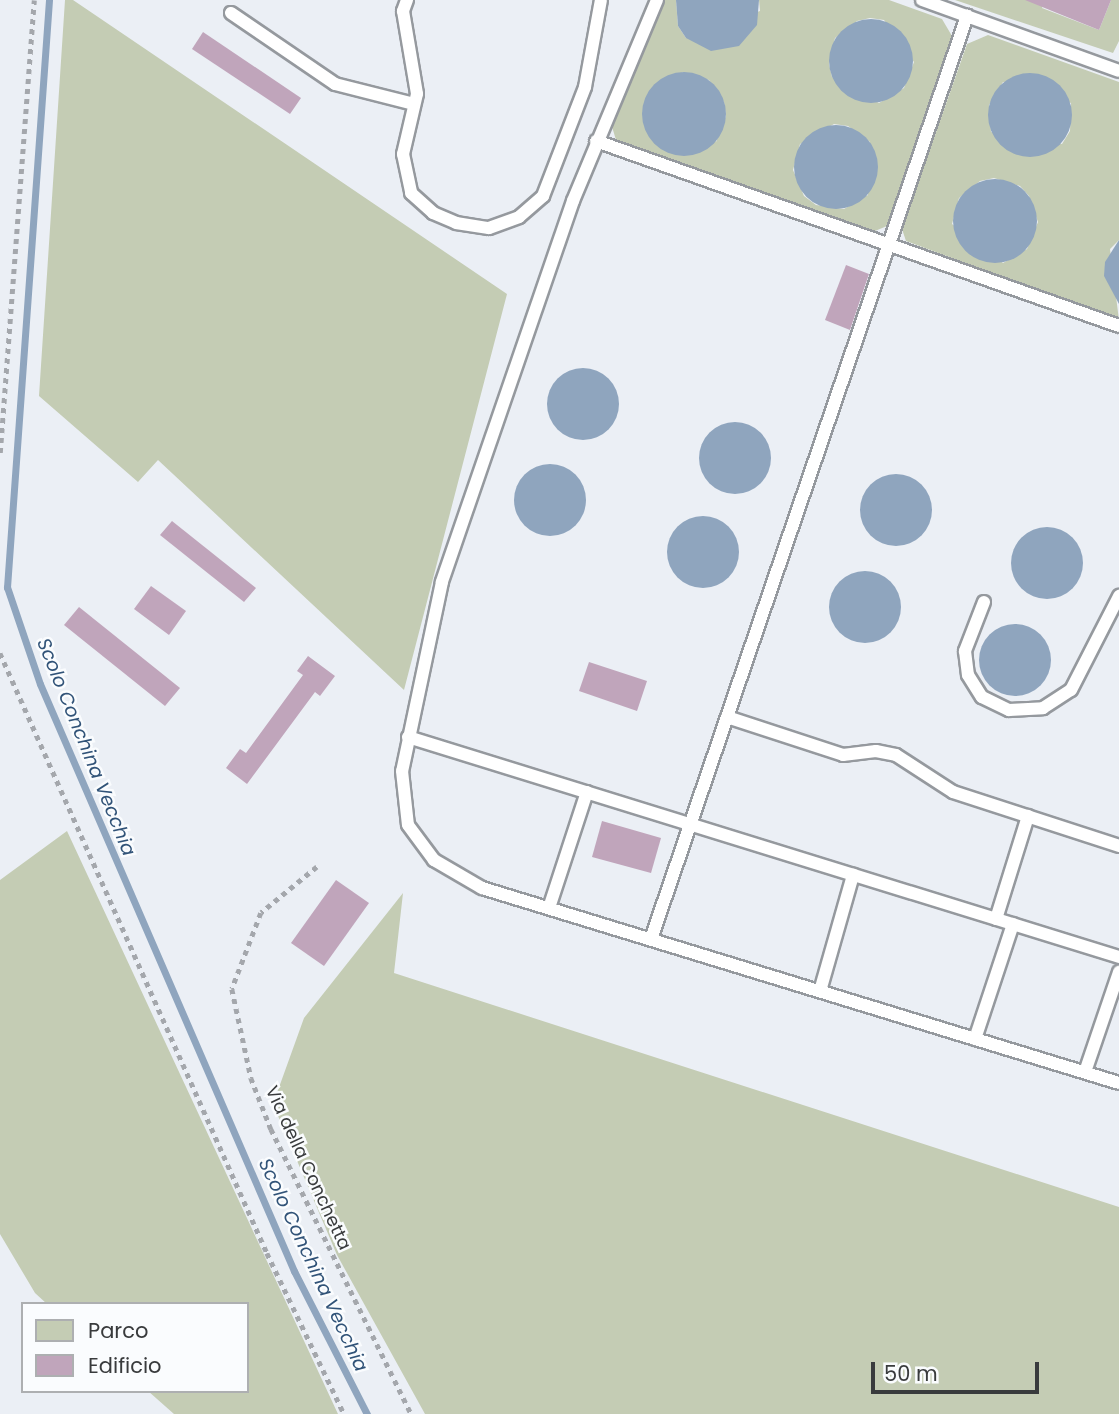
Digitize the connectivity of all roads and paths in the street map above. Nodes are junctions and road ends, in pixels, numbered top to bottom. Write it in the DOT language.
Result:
graph roads {
  1 [pos="34,0"];
  2 [pos="407,0"];
  3 [pos="601,0"];
  4 [pos="657,0"];
  5 [pos="922,0"];
  6 [pos="230,13"];
  7 [pos="967,16"];
  8 [pos="1119,71"];
  9 [pos="414,104"];
  10 [pos="596,141"];
  11 [pos="889,242"];
  12 [pos="1119,326"];
  13 [pos="0,453"];
  14 [pos="1119,596"];
  15 [pos="984,602"];
  16 [pos="0,653"];
  17 [pos="727,717"];
  18 [pos="408,737"];
  19 [pos="587,792"];
  20 [pos="1028,816"];
  21 [pos="691,824"];
  22 [pos="1119,846"];
  23 [pos="317,867"];
  24 [pos="853,874"];
  25 [pos="549,908"];
  26 [pos="996,919"];
  27 [pos="1013,924"];
  28 [pos="651,939"];
  29 [pos="1119,957"];
  30 [pos="1119,972"];
  31 [pos="820,991"];
  32 [pos="975,1039"];
  33 [pos="1085,1072"];
  34 [pos="1119,1083"];
  35 [pos="345,1414"];
  36 [pos="411,1414"];
  1 -- 13 [label="path"];
  2 -- 9 [label="lane"];
  3 -- 9 [label="lane"];
  4 -- 10 [label="lane"];
  5 -- 7 [label="lane"];
  6 -- 9 [label="lane"];
  7 -- 8 [label="lane"];
  7 -- 11 [label="lane"];
  10 -- 11 [label="lane"];
  10 -- 18 [label="lane"];
  11 -- 12 [label="lane"];
  11 -- 17 [label="lane"];
  14 -- 15 [label="lane"];
  16 -- 35 [label="path"];
  17 -- 20 [label="lane"];
  17 -- 21 [label="lane"];
  18 -- 19 [label="lane"];
  18 -- 25 [label="lane"];
  19 -- 21 [label="lane"];
  19 -- 25 [label="lane"];
  20 -- 22 [label="lane"];
  20 -- 26 [label="lane"];
  21 -- 24 [label="lane"];
  21 -- 28 [label="lane"];
  23 -- 36 [label="path, Via della Conchetta"];
  24 -- 26 [label="lane"];
  24 -- 31 [label="lane"];
  25 -- 28 [label="lane"];
  26 -- 27 [label="lane"];
  27 -- 29 [label="lane"];
  27 -- 32 [label="lane"];
  28 -- 31 [label="lane"];
  30 -- 33 [label="lane"];
  31 -- 32 [label="lane"];
  32 -- 33 [label="lane"];
  33 -- 34 [label="lane"];
}
